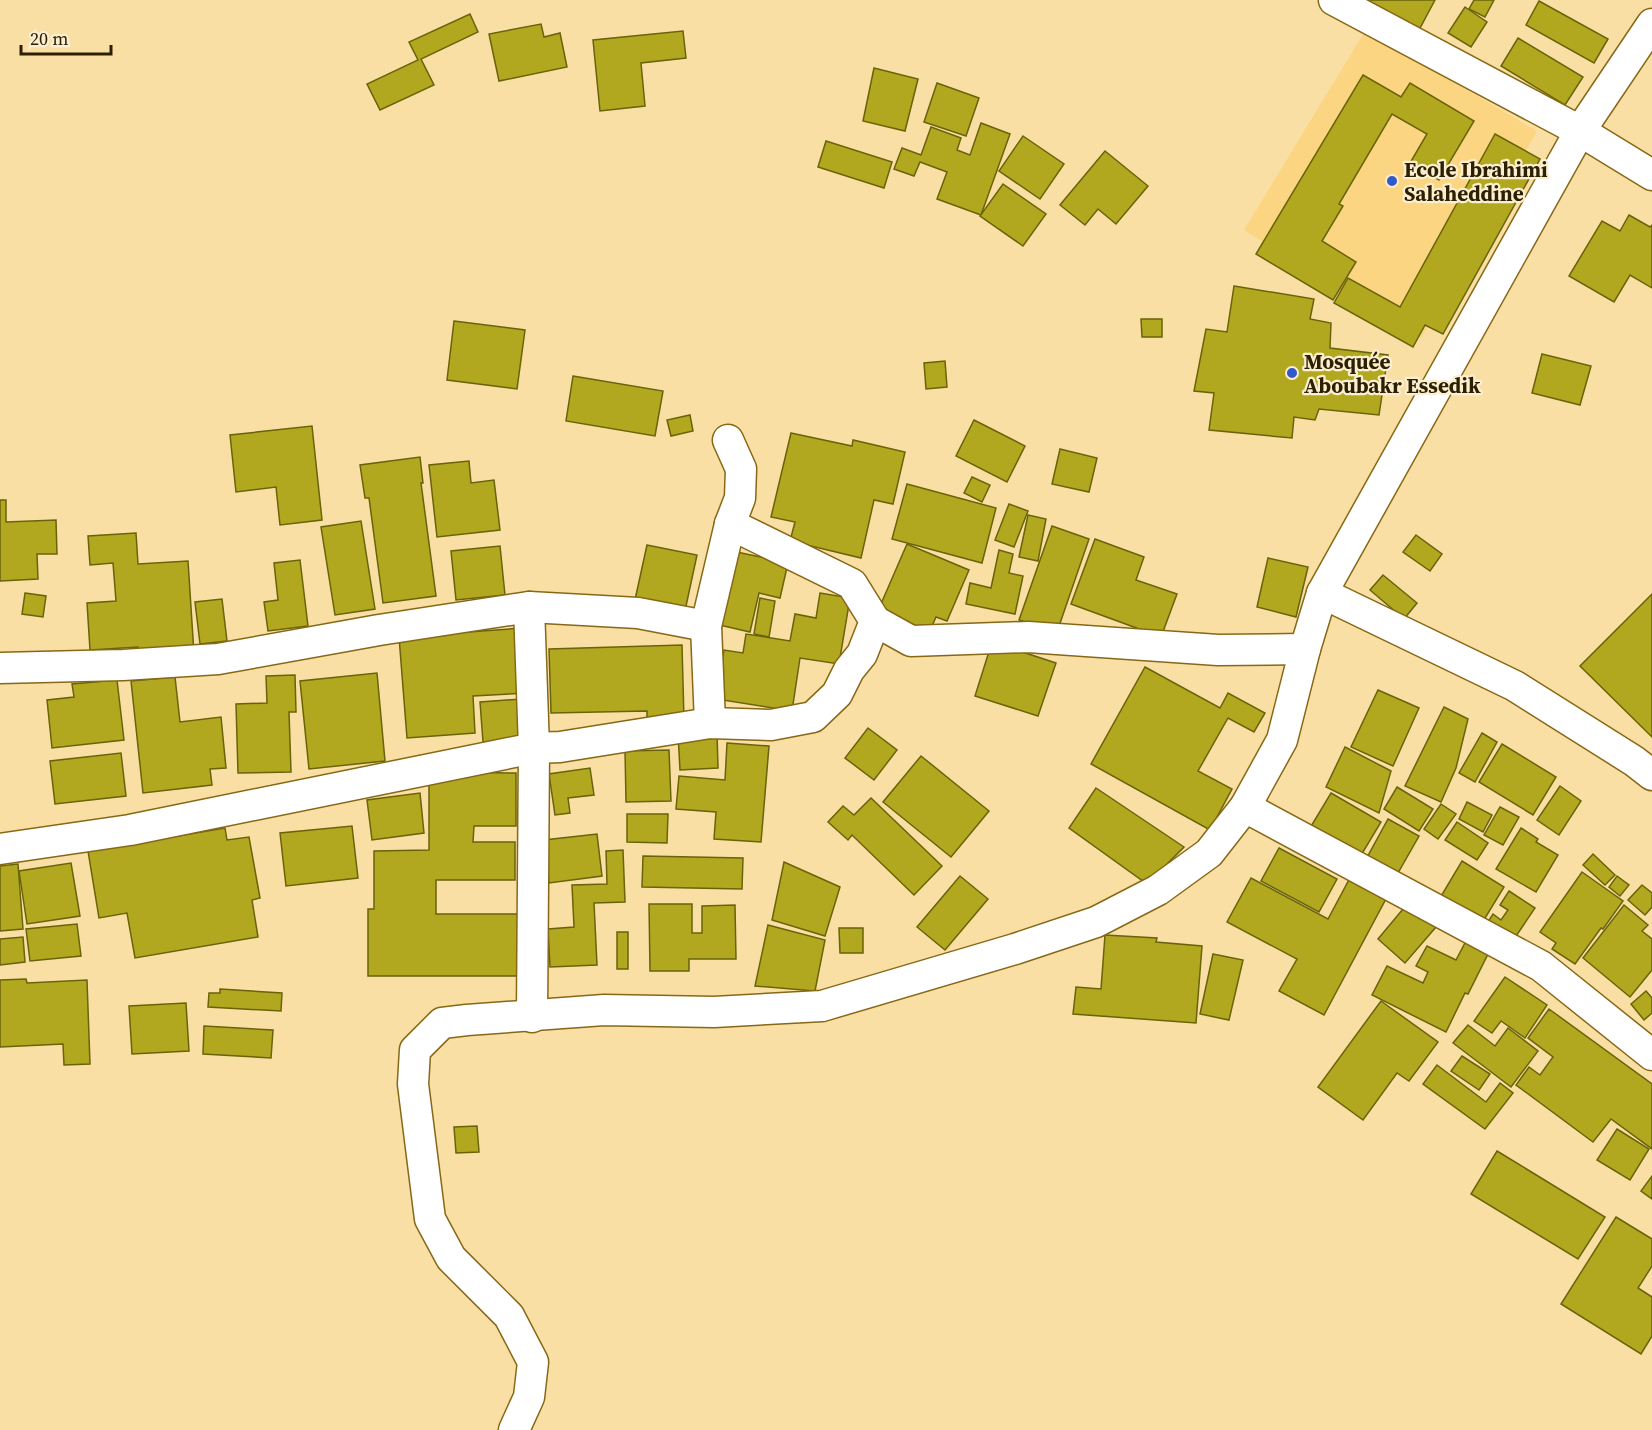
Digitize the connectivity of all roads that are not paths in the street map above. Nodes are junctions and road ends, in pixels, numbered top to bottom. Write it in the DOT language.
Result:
graph roads {
  1 [pos="1334,0"];
  2 [pos="1652,24"];
  3 [pos="1580,131"];
  4 [pos="1652,175"];
  5 [pos="728,440"];
  6 [pos="730,524"];
  7 [pos="1322,593"];
  8 [pos="529,607"];
  9 [pos="875,621"];
  10 [pos="706,626"];
  11 [pos="1305,649"];
  12 [pos="0,668"];
  13 [pos="710,723"];
  14 [pos="534,748"];
  15 [pos="1652,775"];
  16 [pos="1245,807"];
  17 [pos="0,849"];
  18 [pos="532,1017"];
  19 [pos="1652,1054"];
  20 [pos="514,1430"];
  1 -- 3 [label="street"];
  2 -- 3 [label="street"];
  3 -- 4 [label="street"];
  3 -- 7 [label="street"];
  5 -- 6 [label="street"];
  6 -- 9 [label="street"];
  6 -- 10 [label="street"];
  7 -- 11 [label="street"];
  7 -- 15 [label="street"];
  8 -- 10 [label="street"];
  8 -- 12 [label="street"];
  8 -- 14 [label="street"];
  9 -- 11 [label="street"];
  9 -- 13 [label="street"];
  10 -- 13 [label="street"];
  11 -- 16 [label="street"];
  13 -- 14 [label="street"];
  14 -- 17 [label="street"];
  14 -- 18 [label="street"];
  16 -- 18 [label="street"];
  16 -- 19 [label="street"];
  18 -- 20 [label="street"];
}
